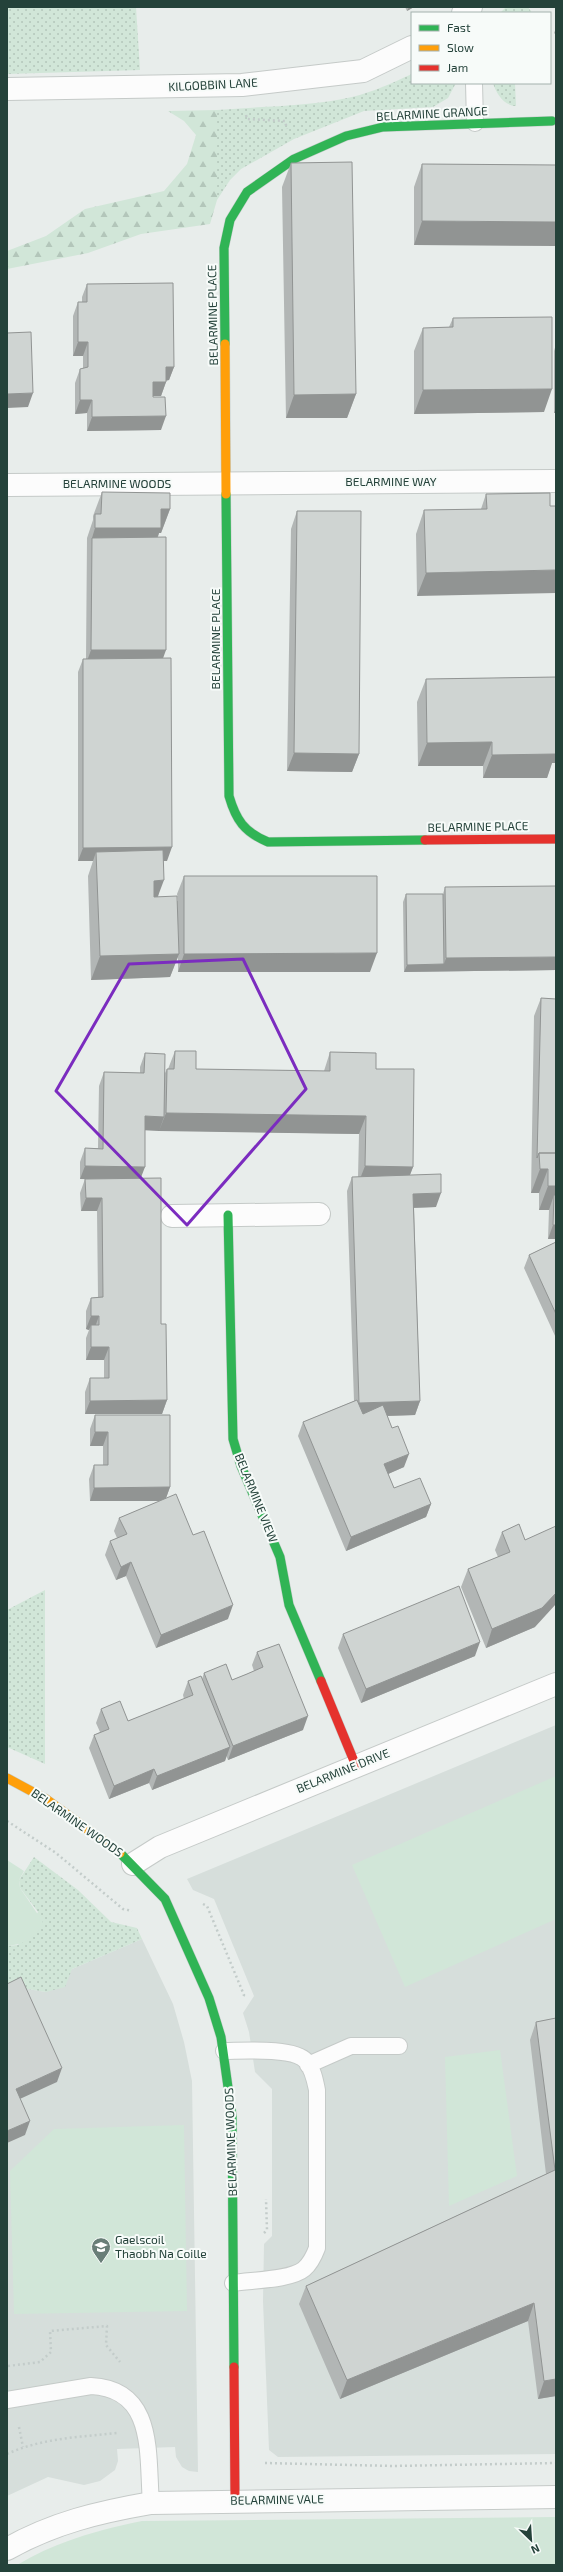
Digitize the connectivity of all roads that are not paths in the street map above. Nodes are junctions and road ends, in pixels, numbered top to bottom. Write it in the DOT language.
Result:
graph roads {
  1 [pos="411,47"];
  2 [pos="474,84"];
  3 [pos="7,89"];
  4 [pos="552,121"];
  5 [pos="475,123"];
  6 [pos="294,159"];
  7 [pos="556,481"];
  8 [pos="227,483"];
  9 [pos="7,485"];
  10 [pos="556,839"];
  11 [pos="319,1214"];
  12 [pos="228,1215"];
  13 [pos="172,1216"];
  14 [pos="556,1684"];
  15 [pos="356,1766"];
  16 [pos="7,1778"];
  17 [pos="133,1864"];
  18 [pos="399,2046"];
  19 [pos="224,2051"];
  20 [pos="308,2065"];
  21 [pos="234,2283"];
  22 [pos="7,2400"];
  23 [pos="556,2497"];
  24 [pos="236,2501"];
  25 [pos="151,2503"];
  26 [pos="7,2549"];
  1 -- 3 [label="street, KILGOBBIN LANE"];
  2 -- 5 [label="lane"];
  4 -- 5 [label="street, BELARMINE GRANGE"];
  5 -- 6 [label="street, BELARMINE GRANGE"];
  6 -- 8 [label="street, BELARMINE PLACE"];
  7 -- 8 [label="street, BELARMINE WAY"];
  8 -- 9 [label="street, BELARMINE WOODS"];
  8 -- 10 [label="street, BELARMINE PLACE"];
  11 -- 12 [label="street"];
  12 -- 13 [label="street"];
  12 -- 15 [label="street, BELARMINE VIEW"];
  14 -- 15 [label="street, BELARMINE DRIVE"];
  15 -- 17 [label="street, BELARMINE DRIVE"];
  16 -- 17 [label="street, BELARMINE WOODS"];
  17 -- 19 [label="street, BELARMINE WOODS"];
  18 -- 20 [label="lane"];
  19 -- 20 [label="lane"];
  19 -- 21 [label="street, BELARMINE WOODS"];
  20 -- 21 [label="lane"];
  21 -- 24 [label="street, BELARMINE WOODS"];
  22 -- 25 [label="lane"];
  23 -- 24 [label="street, BELARMINE VALE"];
  24 -- 25 [label="street, BELARMINE VALE"];
  25 -- 26 [label="street, BELARMINE VALE"];
}
